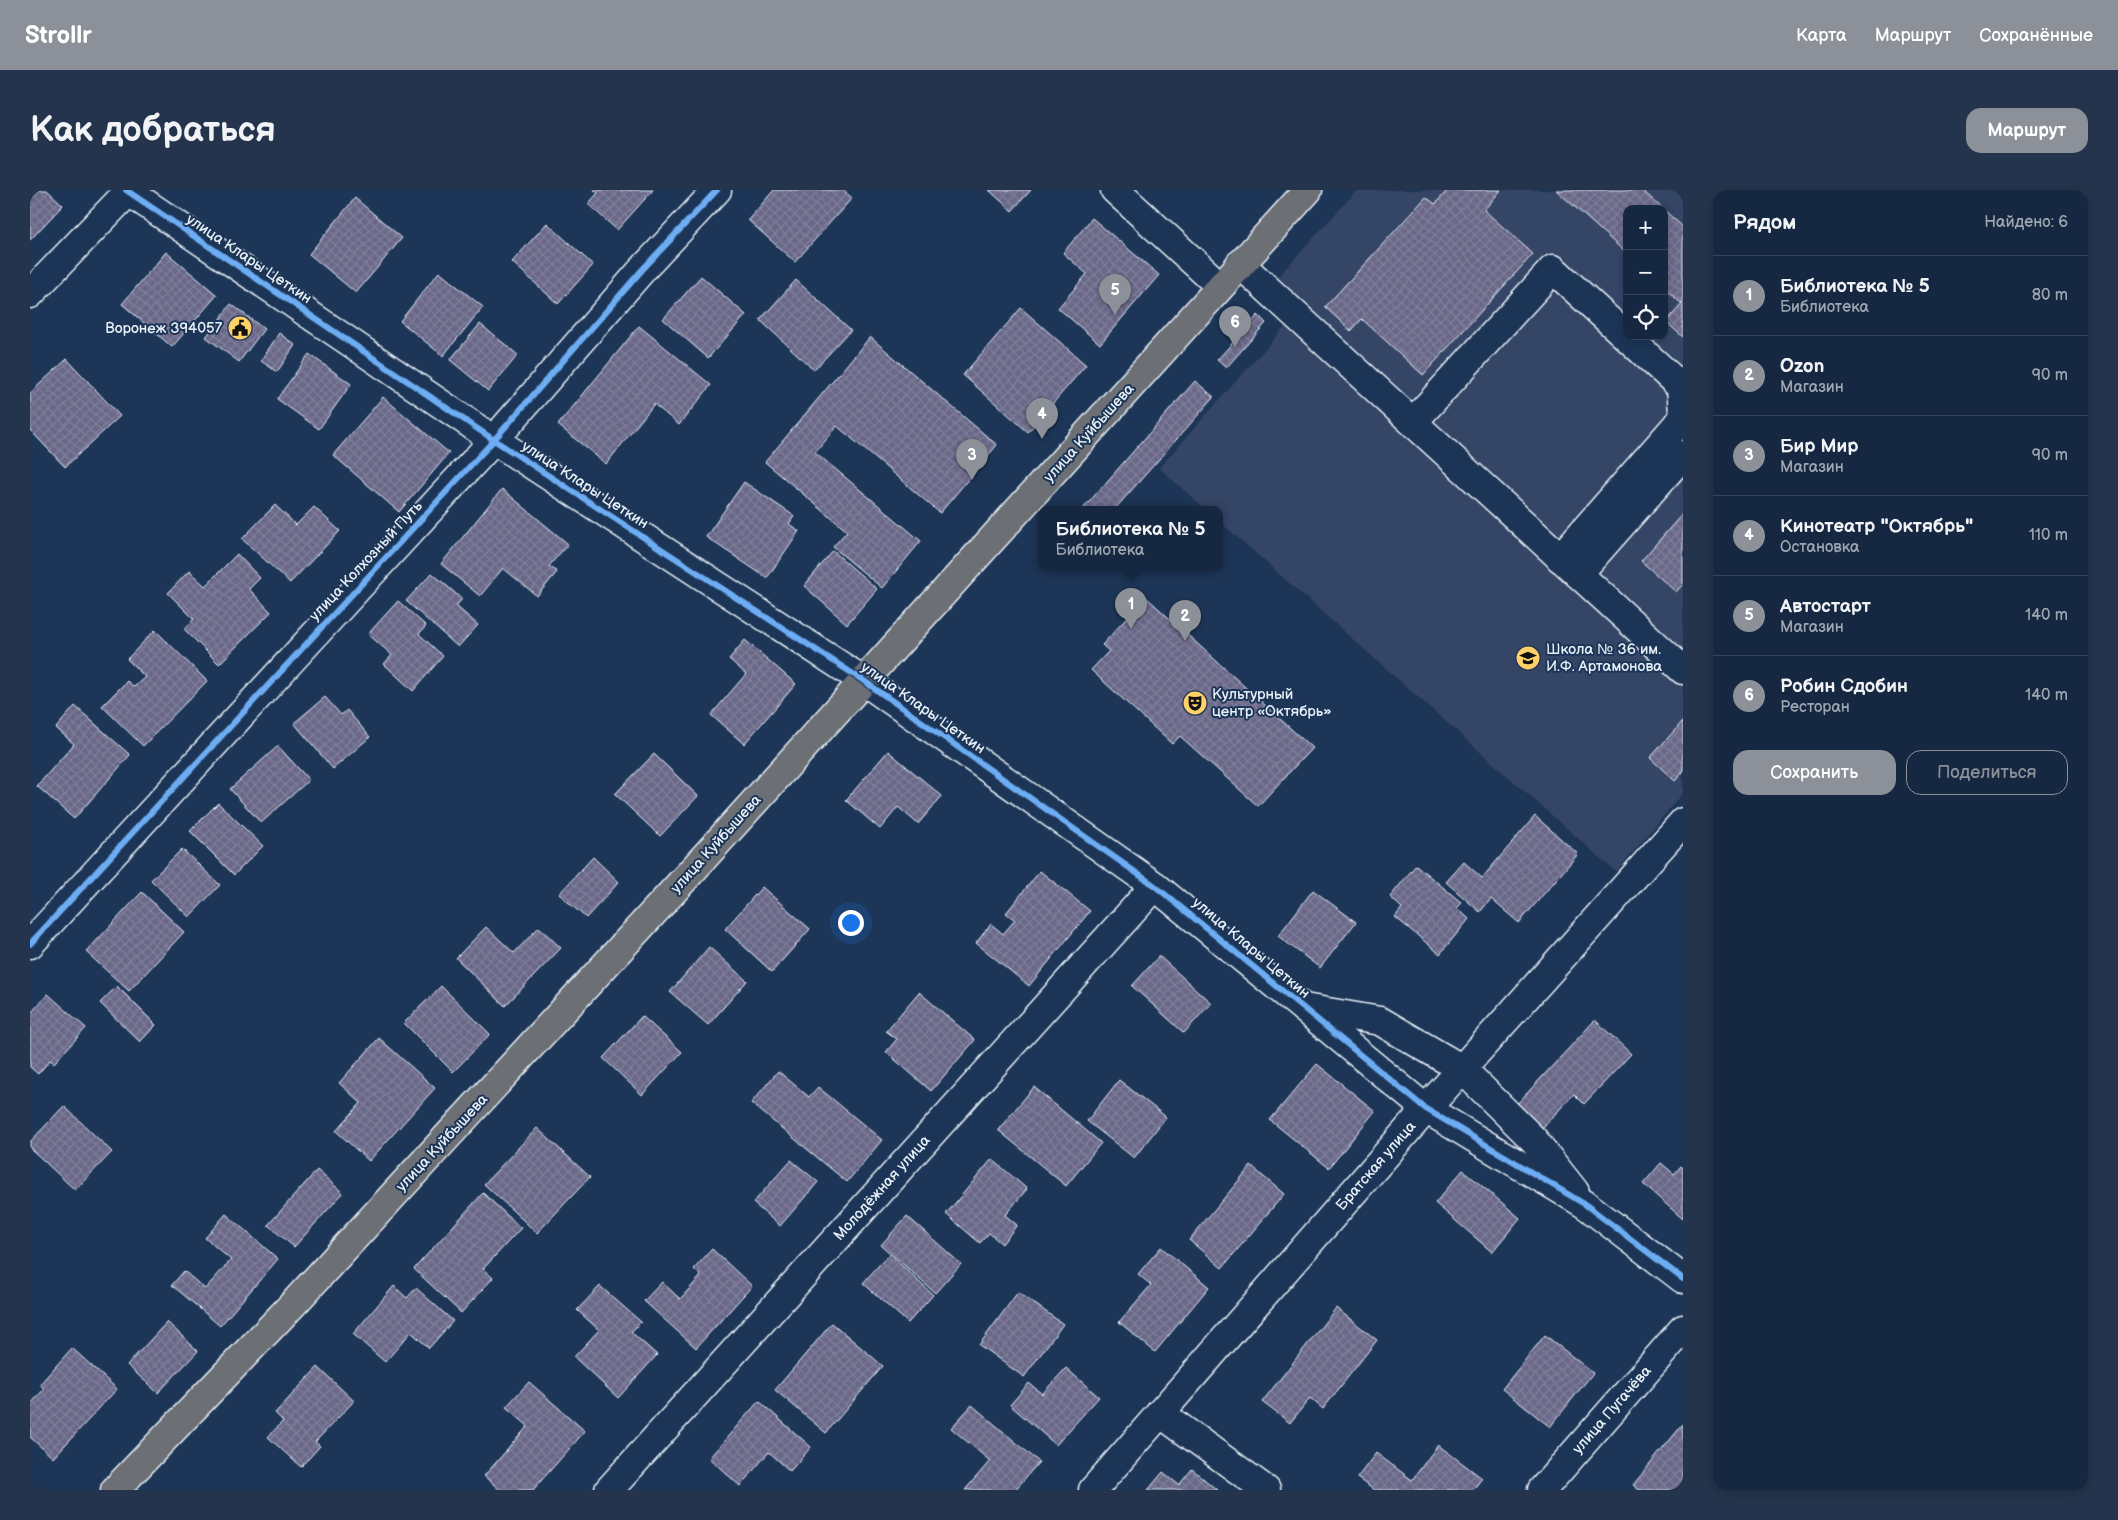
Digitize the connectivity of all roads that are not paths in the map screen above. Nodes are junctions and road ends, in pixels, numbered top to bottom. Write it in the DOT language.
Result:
graph roads {
  1 [pos="717,190"];
  2 [pos="1114,190"];
  3 [pos="1308,190"];
  4 [pos="128,191"];
  5 [pos="1240,264"];
  6 [pos="1220,286"];
  7 [pos="30,294"];
  8 [pos="1683,412"];
  9 [pos="1683,418"];
  10 [pos="1413,422"];
  11 [pos="494,440"];
  12 [pos="1683,455"];
  13 [pos="1569,566"];
  14 [pos="1683,670"];
  15 [pos="864,681"];
  16 [pos="1683,822"];
  17 [pos="1155,886"];
  18 [pos="30,944"];
  19 [pos="1303,1008"];
  20 [pos="1462,1069"];
  21 [pos="1426,1109"];
  22 [pos="1586,1205"];
  23 [pos="1683,1278"];
  24 [pos="1683,1329"];
  25 [pos="1160,1413"];
  26 [pos="115,1490"];
  27 [pos="609,1490"];
  28 [pos="1093,1490"];
  29 [pos="1266,1490"];
  30 [pos="1542,1490"];
  1 -- 11 [label="street, улица Колхозный Путь"];
  2 -- 6 [label="street"];
  3 -- 5 [label="main road, улица Куйбышева"];
  4 -- 7 [label="street"];
  4 -- 11 [label="street, улица Клары Цеткин"];
  5 -- 6 [label="main road, улица Куйбышева"];
  5 -- 10 [label="street"];
  6 -- 15 [label="main road, улица Куйбышева"];
  8 -- 10 [label="street"];
  9 -- 13 [label="street"];
  10 -- 13 [label="street"];
  11 -- 15 [label="street, улица Клары Цеткин"];
  11 -- 18 [label="street, улица Колхозный Путь"];
  12 -- 13 [label="street"];
  13 -- 14 [label="street"];
  15 -- 17 [label="street, улица Клары Цеткин"];
  15 -- 26 [label="main road, улица Куйбышева"];
  16 -- 20 [label="street, Братская улица"];
  17 -- 19 [label="street, улица Клары Цеткин"];
  17 -- 27 [label="street, Молодёжная улица"];
  19 -- 20 [label="street"];
  19 -- 21 [label="street, улица Клары Цеткин"];
  20 -- 21 [label="street, Братская улица"];
  20 -- 22 [label="street"];
  21 -- 22 [label="street, улица Клары Цеткин"];
  21 -- 25 [label="street, Братская улица"];
  22 -- 23 [label="street, улица Клары Цеткин"];
  24 -- 30 [label="street, улица Пугачёва"];
  25 -- 28 [label="street, Братская улица"];
  25 -- 29 [label="street"];
}
